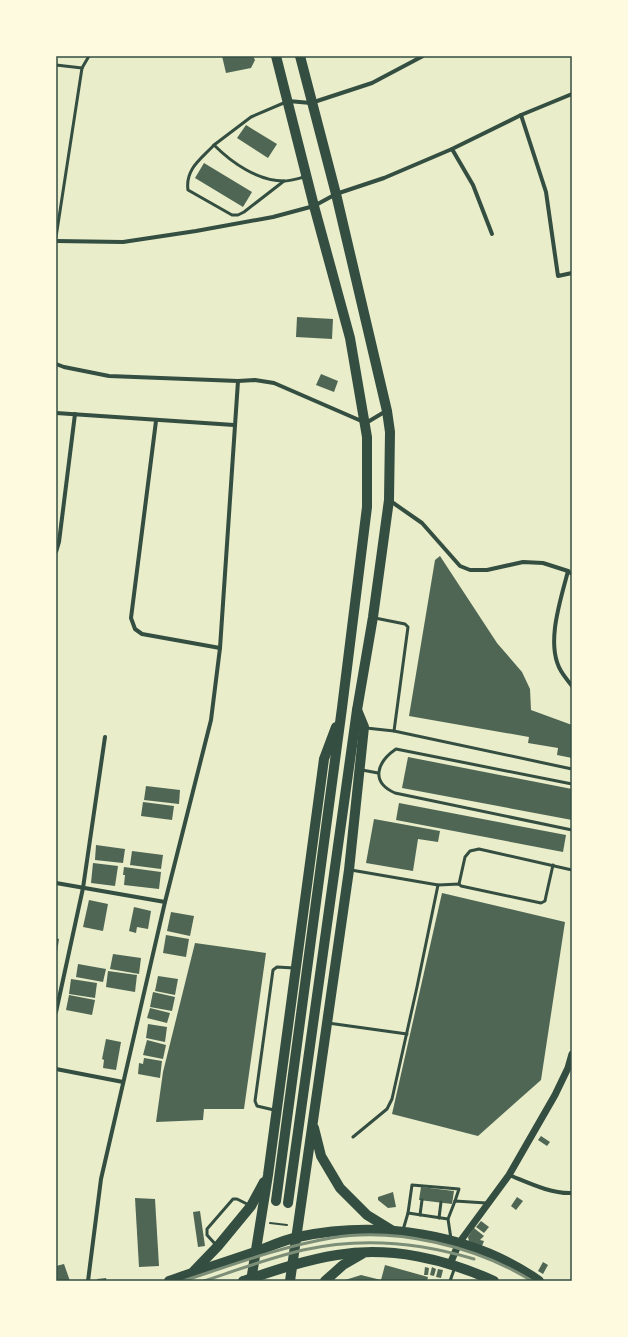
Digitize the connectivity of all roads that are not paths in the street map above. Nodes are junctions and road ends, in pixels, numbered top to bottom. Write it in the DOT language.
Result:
graph roads {
  1 [pos="88,56"];
  2 [pos="276,56"];
  3 [pos="300,56"];
  4 [pos="423,56"];
  5 [pos="56,65"];
  6 [pos="82,68"];
  7 [pos="572,94"];
  8 [pos="288,101"];
  9 [pos="311,103"];
  10 [pos="521,115"];
  11 [pos="214,145"];
  12 [pos="452,148"];
  13 [pos="308,176"];
  14 [pos="284,181"];
  15 [pos="336,194"];
  16 [pos="314,206"];
  17 [pos="492,234"];
  18 [pos="56,238"];
  19 [pos="56,241"];
  20 [pos="572,273"];
  21 [pos="56,364"];
  22 [pos="238,381"];
  23 [pos="387,411"];
  24 [pos="56,413"];
  25 [pos="75,414"];
  26 [pos="156,421"];
  27 [pos="366,423"];
  28 [pos="234,425"];
  29 [pos="389,500"];
  30 [pos="56,552"];
  31 [pos="568,571"];
  32 [pos="572,574"];
  33 [pos="372,617"];
  34 [pos="220,648"];
  35 [pos="572,686"];
  36 [pos="342,708"];
  37 [pos="357,710"];
  38 [pos="364,727"];
  39 [pos="394,731"];
  40 [pos="104,737"];
  41 [pos="572,769"];
  42 [pos="360,770"];
  43 [pos="378,773"];
  44 [pos="572,784"];
  45 [pos="572,830"];
  46 [pos="554,865"];
  47 [pos="349,870"];
  48 [pos="572,870"];
  49 [pos="56,883"];
  50 [pos="459,884"];
  51 [pos="438,885"];
  52 [pos="83,888"];
  53 [pos="165,902"];
  54 [pos="296,969"];
  55 [pos="56,1012"];
  56 [pos="327,1022"];
  57 [pos="407,1034"];
  58 [pos="572,1054"];
  59 [pos="56,1069"];
  60 [pos="123,1082"];
  61 [pos="277,1110"];
  62 [pos="313,1123"];
  63 [pos="354,1137"];
  64 [pos="268,1175"];
  65 [pos="509,1176"];
  66 [pos="572,1192"];
  67 [pos="422,1200"];
  68 [pos="276,1201"];
  69 [pos="455,1201"];
  70 [pos="441,1202"];
  71 [pos="288,1203"];
  72 [pos="488,1204"];
  73 [pos="251,1206"];
  74 [pos="408,1213"];
  75 [pos="420,1215"];
  76 [pos="439,1218"];
  77 [pos="448,1219"];
  78 [pos="398,1231"];
  79 [pos="296,1237"];
  80 [pos="455,1242"];
  81 [pos="218,1246"];
  82 [pos="255,1252"];
  83 [pos="366,1252"];
  84 [pos="453,1265"];
  85 [pos="292,1266"];
  86 [pos="193,1273"];
  87 [pos="248,1280"];
  88 [pos="88,1281"];
  89 [pos="169,1281"];
  90 [pos="290,1281"];
  91 [pos="325,1281"];
  92 [pos="450,1281"];
  93 [pos="494,1281"];
  94 [pos="538,1281"];
  1 -- 6 [label="lane"];
  2 -- 8 [label="main road"];
  3 -- 9 [label="main road"];
  4 -- 9 [label="street"];
  5 -- 6 [label="lane"];
  6 -- 18 [label="lane"];
  7 -- 10 [label="street"];
  8 -- 9 [label="street"];
  8 -- 11 [label="lane"];
  8 -- 13 [label="main road"];
  9 -- 15 [label="main road"];
  10 -- 12 [label="street"];
  10 -- 20 [label="street"];
  11 -- 14 [label="lane"];
  11 -- 14 [label="lane"];
  12 -- 15 [label="street"];
  12 -- 17 [label="street"];
  13 -- 14 [label="lane"];
  13 -- 16 [label="main road"];
  15 -- 16 [label="street"];
  15 -- 23 [label="main road"];
  16 -- 19 [label="street"];
  16 -- 27 [label="main road"];
  21 -- 22 [label="street"];
  22 -- 27 [label="street"];
  22 -- 28 [label="street"];
  23 -- 27 [label="street"];
  23 -- 29 [label="main road"];
  24 -- 25 [label="street"];
  25 -- 26 [label="street"];
  25 -- 30 [label="street"];
  26 -- 28 [label="street"];
  26 -- 34 [label="street"];
  27 -- 36 [label="main road"];
  28 -- 34 [label="street"];
  29 -- 31 [label="street"];
  29 -- 33 [label="main road"];
  31 -- 32 [label="street"];
  31 -- 35 [label="street"];
  33 -- 37 [label="main road"];
  33 -- 39 [label="lane"];
  34 -- 53 [label="street"];
  36 -- 54 [label="main road"];
  36 -- 68 [label="main road"];
  37 -- 38 [label="main road"];
  37 -- 71 [label="main road"];
  38 -- 39 [label="lane"];
  38 -- 42 [label="main road"];
  39 -- 41 [label="lane"];
  40 -- 52 [label="street"];
  42 -- 43 [label="lane"];
  42 -- 47 [label="main road"];
  43 -- 44 [label="lane"];
  43 -- 45 [label="lane"];
  46 -- 48 [label="lane"];
  46 -- 50 [label="lane"];
  46 -- 50 [label="lane"];
  47 -- 51 [label="lane"];
  47 -- 56 [label="main road"];
  49 -- 52 [label="street"];
  50 -- 51 [label="lane"];
  51 -- 57 [label="lane"];
  52 -- 53 [label="street"];
  52 -- 55 [label="street"];
  53 -- 60 [label="street"];
  54 -- 61 [label="main road"];
  54 -- 61 [label="lane"];
  56 -- 57 [label="lane"];
  56 -- 62 [label="main road"];
  57 -- 63 [label="lane"];
  58 -- 65 [label="street"];
  59 -- 60 [label="street"];
  60 -- 88 [label="street"];
  61 -- 64 [label="main road"];
  62 -- 78 [label="main road"];
  62 -- 79 [label="main road"];
  64 -- 73 [label="main road"];
  64 -- 82 [label="main road"];
  65 -- 66 [label="street"];
  65 -- 72 [label="street"];
  67 -- 75 [label="lane"];
  69 -- 72 [label="lane"];
  69 -- 74 [label="lane"];
  69 -- 77 [label="lane"];
  70 -- 76 [label="lane"];
  72 -- 80 [label="street"];
  73 -- 81 [label="main road"];
  73 -- 81 [label="lane"];
  74 -- 75 [label="lane"];
  74 -- 78 [label="lane"];
  75 -- 76 [label="lane"];
  76 -- 77 [label="lane"];
  77 -- 80 [label="lane"];
  78 -- 79 [label="main road"];
  78 -- 80 [label="main road"];
  79 -- 82 [label="main road"];
  79 -- 85 [label="main road"];
  80 -- 84 [label="street"];
  80 -- 94 [label="main road"];
  81 -- 86 [label="main road"];
  82 -- 86 [label="main road"];
  82 -- 87 [label="main road"];
  83 -- 84 [label="main road"];
  83 -- 85 [label="main road"];
  83 -- 91 [label="main road"];
  84 -- 92 [label="lane"];
  84 -- 93 [label="main road"];
  85 -- 87 [label="main road"];
  85 -- 90 [label="main road"];
  86 -- 89 [label="main road"];
}
